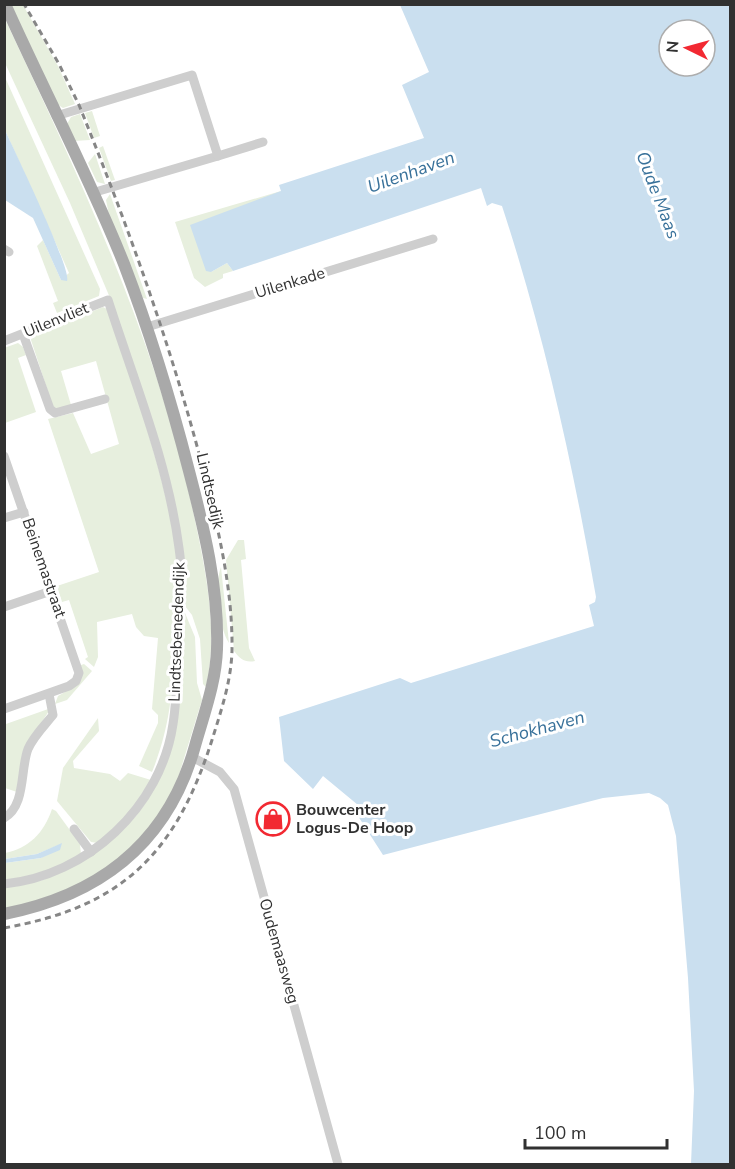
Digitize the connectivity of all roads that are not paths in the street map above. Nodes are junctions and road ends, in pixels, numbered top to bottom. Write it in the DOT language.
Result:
graph roads {
  1 [pos="5,4"];
  2 [pos="56,116"];
  3 [pos="263,142"];
  4 [pos="218,156"];
  5 [pos="92,193"];
  6 [pos="433,239"];
  7 [pos="108,300"];
  8 [pos="147,327"];
  9 [pos="23,334"];
  10 [pos="4,341"];
  11 [pos="105,399"];
  12 [pos="4,456"];
  13 [pos="24,512"];
  14 [pos="4,518"];
  15 [pos="51,591"];
  16 [pos="4,607"];
  17 [pos="49,694"];
  18 [pos="4,709"];
  19 [pos="192,757"];
  20 [pos="4,818"];
  21 [pos="74,829"];
  22 [pos="91,852"];
  23 [pos="4,884"];
  24 [pos="4,914"];
  25 [pos="338,1164"];
  1 -- 2 [label="main road, Lindtsedijk"];
  2 -- 4 [label="street"];
  2 -- 5 [label="main road, Lindtsedijk"];
  3 -- 4 [label="street"];
  4 -- 5 [label="street"];
  5 -- 8 [label="main road, Lindtsedijk"];
  6 -- 8 [label="street, Uilenkade"];
  7 -- 9 [label="street, Uilenvliet"];
  7 -- 22 [label="street, Lindtsebenedendijk"];
  8 -- 19 [label="main road, Lindtsedijk"];
  9 -- 10 [label="street, Uilenvliet"];
  9 -- 11 [label="street"];
  12 -- 13 [label="street, Beinemastraat"];
  13 -- 14 [label="street"];
  13 -- 15 [label="street, Beinemastraat"];
  15 -- 16 [label="street"];
  15 -- 17 [label="street, Beinemastraat"];
  17 -- 18 [label="street"];
  17 -- 20 [label="street"];
  19 -- 24 [label="main road, Lindtsedijk"];
  19 -- 25 [label="street, Oudemaasweg"];
  21 -- 22 [label="street"];
  22 -- 23 [label="street, Lindtsebenedendijk"];
}
